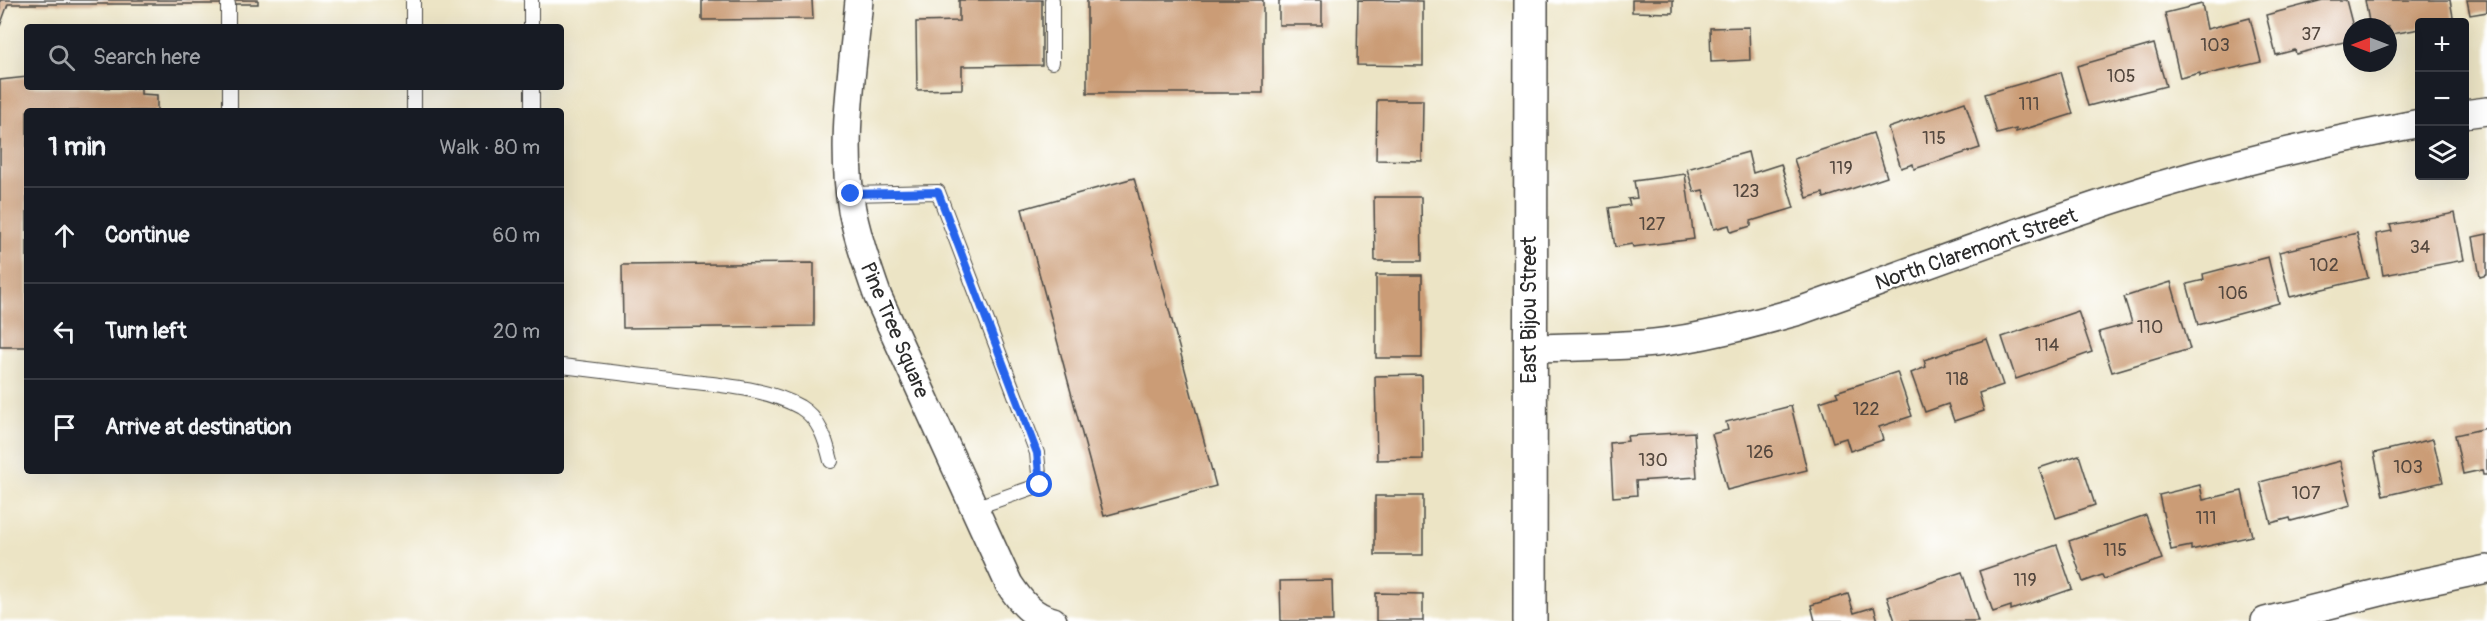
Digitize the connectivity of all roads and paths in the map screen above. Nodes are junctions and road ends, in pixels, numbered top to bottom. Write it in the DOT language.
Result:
graph roads {
  1 [pos="413,0"];
  2 [pos="531,0"];
  3 [pos="859,0"];
  4 [pos="1052,0"];
  5 [pos="1531,0"];
  6 [pos="228,4"];
  7 [pos="228,24"];
  8 [pos="413,24"];
  9 [pos="531,24"];
  10 [pos="1052,62"];
  11 [pos="230,90"];
  12 [pos="414,90"];
  13 [pos="532,90"];
  14 [pos="230,108"];
  15 [pos="414,108"];
  16 [pos="532,108"];
  17 [pos="2487,111"];
  18 [pos="2469,113"];
  19 [pos="2415,124"];
  20 [pos="851,194"];
  21 [pos="1529,348"];
  22 [pos="564,366"];
  23 [pos="831,461"];
  24 [pos="974,508"];
  25 [pos="2487,569"];
  26 [pos="1053,621"];
  27 [pos="1530,621"];
  28 [pos="2265,621"];
  1 -- 8 [label="lane"];
  2 -- 9 [label="lane"];
  3 -- 20 [label="street, Pine Tree Square"];
  4 -- 10 [label="lane"];
  5 -- 21 [label="street, East Bijou Street"];
  6 -- 7 [label="lane"];
  11 -- 14 [label="lane"];
  12 -- 15 [label="lane"];
  13 -- 16 [label="lane"];
  17 -- 18 [label="street"];
  19 -- 21 [label="street, North Claremont Street"];
  20 -- 24 [label="street, Pine Tree Square"];
  20 -- 24 [label="lane"];
  21 -- 27 [label="street, East Bijou Street"];
  22 -- 23 [label="lane"];
  24 -- 26 [label="street, Pine Tree Square"];
  25 -- 28 [label="street"];
}
